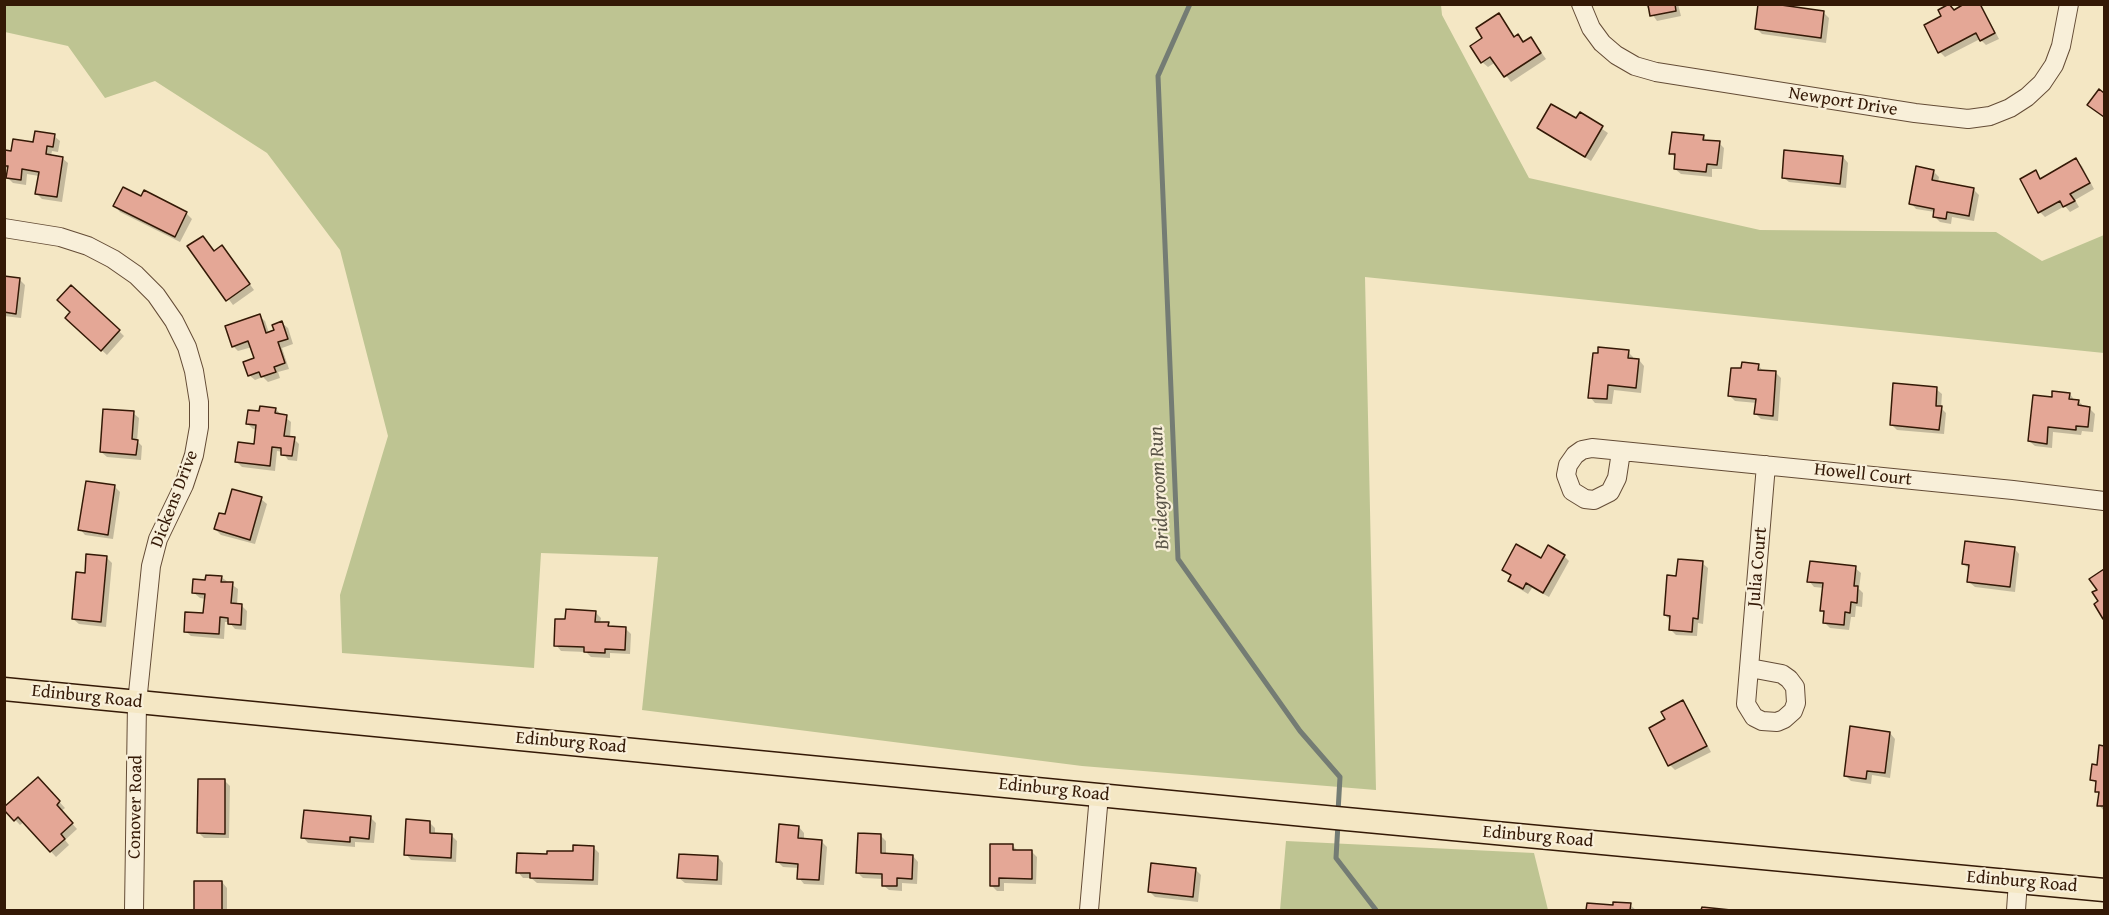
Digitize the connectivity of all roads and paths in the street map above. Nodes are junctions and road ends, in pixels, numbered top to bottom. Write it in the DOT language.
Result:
graph roads {
  1 [pos="1581,4"];
  2 [pos="2069,4"];
  3 [pos="4,228"];
  4 [pos="1621,452"];
  5 [pos="1766,465"];
  6 [pos="2104,501"];
  7 [pos="1750,668"];
  8 [pos="4,689"];
  9 [pos="137,703"];
  10 [pos="1099,795"];
  11 [pos="2018,881"];
  12 [pos="2104,890"];
  13 [pos="134,910"];
  14 [pos="1089,910"];
  15 [pos="2016,910"];
  1 -- 2 [label="street, Newport Drive"];
  3 -- 9 [label="street, Dickens Drive"];
  4 -- 5 [label="street, Howell Court"];
  5 -- 6 [label="street, Howell Court"];
  5 -- 7 [label="street, Julia Court"];
  8 -- 9 [label="main road, Edinburg Road"];
  9 -- 10 [label="main road, Edinburg Road"];
  9 -- 13 [label="street, Conover Road"];
  10 -- 11 [label="main road, Edinburg Road"];
  10 -- 14 [label="street"];
  11 -- 12 [label="main road, Edinburg Road"];
  11 -- 15 [label="street"];
}
